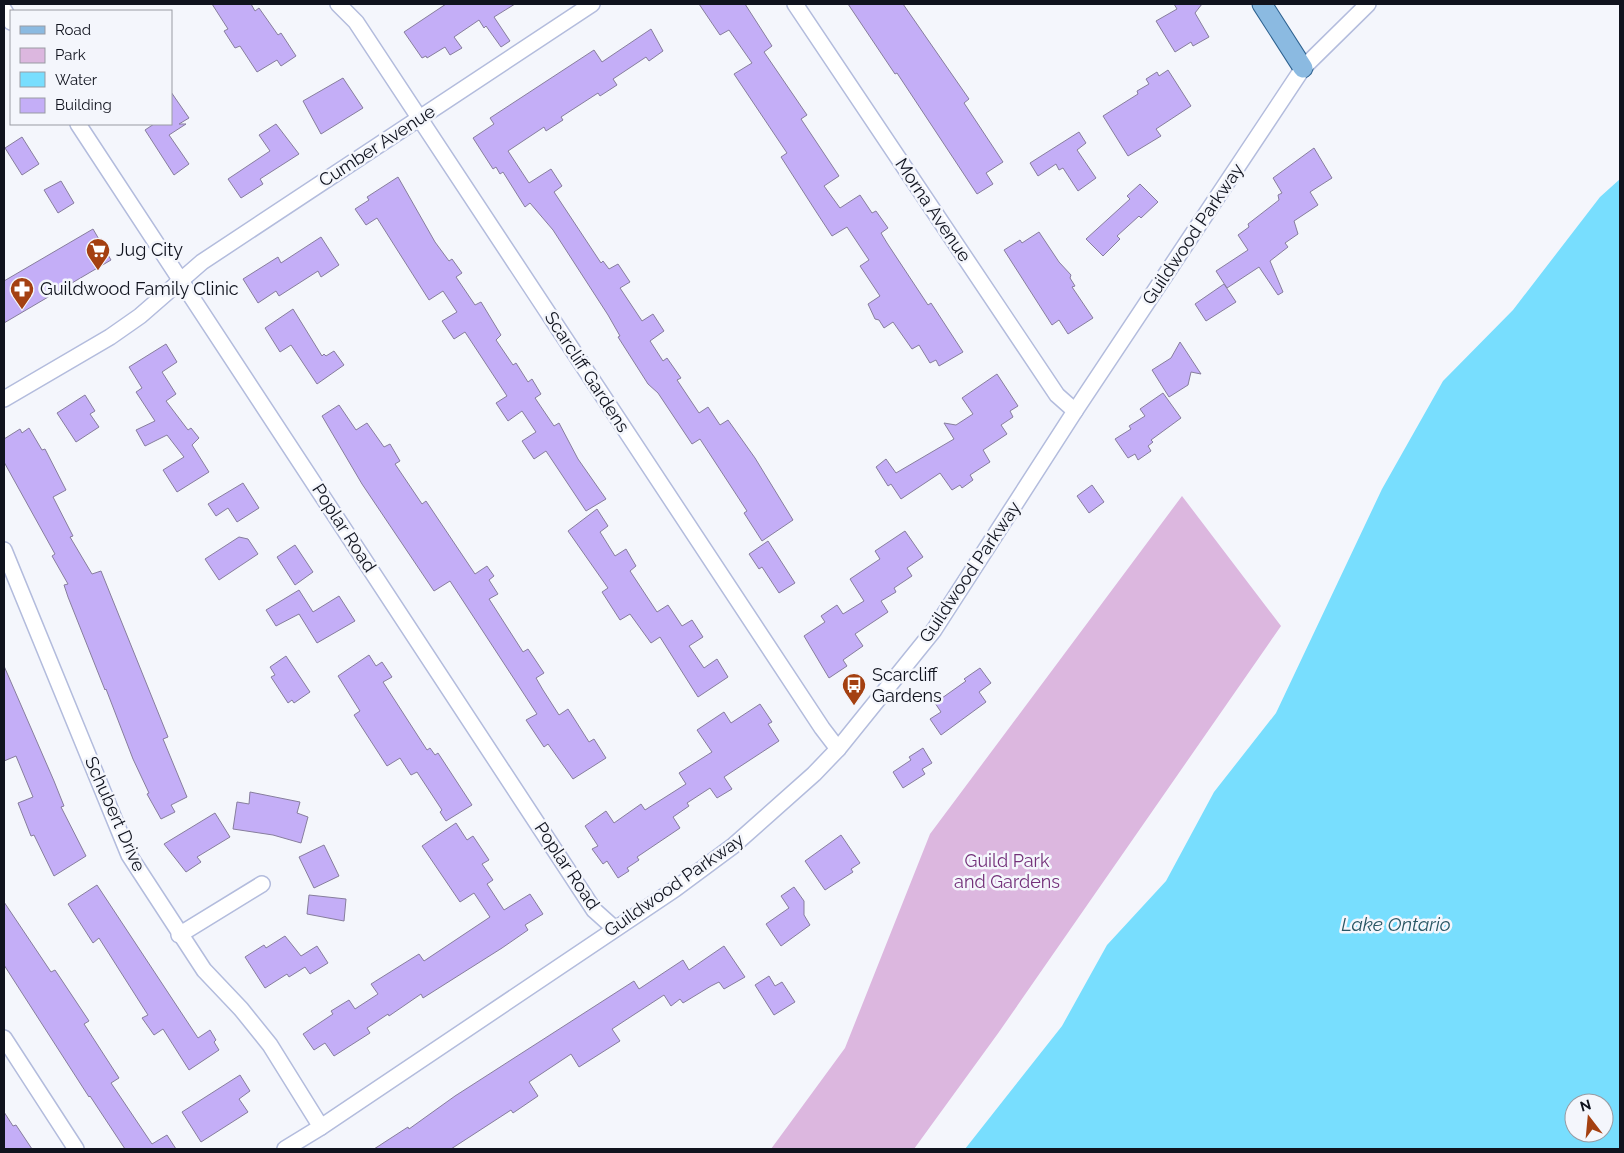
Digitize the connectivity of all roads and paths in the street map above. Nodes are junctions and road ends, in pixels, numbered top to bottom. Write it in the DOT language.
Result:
graph roads {
  1 [pos="338,4"];
  2 [pos="592,4"];
  3 [pos="795,4"];
  4 [pos="1262,4"];
  5 [pos="1368,4"];
  6 [pos="1303,68"];
  7 [pos="419,118"];
  8 [pos="79,125"];
  9 [pos="180,280"];
  10 [pos="4,399"];
  11 [pos="1075,411"];
  12 [pos="4,550"];
  13 [pos="838,749"];
  14 [pos="262,884"];
  15 [pos="614,928"];
  16 [pos="179,935"];
  17 [pos="4,1038"];
  18 [pos="10,1060"];
  19 [pos="321,1127"];
  20 [pos="76,1149"];
  21 [pos="284,1149"];
  1 -- 7 [label="street, Scarcliff Gardens"];
  2 -- 7 [label="street, Cumber Avenue"];
  3 -- 11 [label="street, Morna Avenue"];
  4 -- 6 [label="main road"];
  5 -- 6 [label="street, Guildwood Parkway"];
  6 -- 11 [label="street, Guildwood Parkway"];
  7 -- 9 [label="street, Cumber Avenue"];
  7 -- 13 [label="street, Scarcliff Gardens"];
  8 -- 9 [label="street, Poplar Road"];
  9 -- 10 [label="street, Cumber Avenue"];
  9 -- 15 [label="street, Poplar Road"];
  11 -- 13 [label="street, Guildwood Parkway"];
  12 -- 16 [label="street, Schubert Drive"];
  13 -- 15 [label="street, Guildwood Parkway"];
  14 -- 16 [label="street"];
  15 -- 19 [label="street, Guildwood Parkway"];
  16 -- 19 [label="street, Schubert Drive"];
  17 -- 18 [label="street"];
  18 -- 20 [label="street"];
  19 -- 21 [label="street, Guildwood Parkway"];
}
